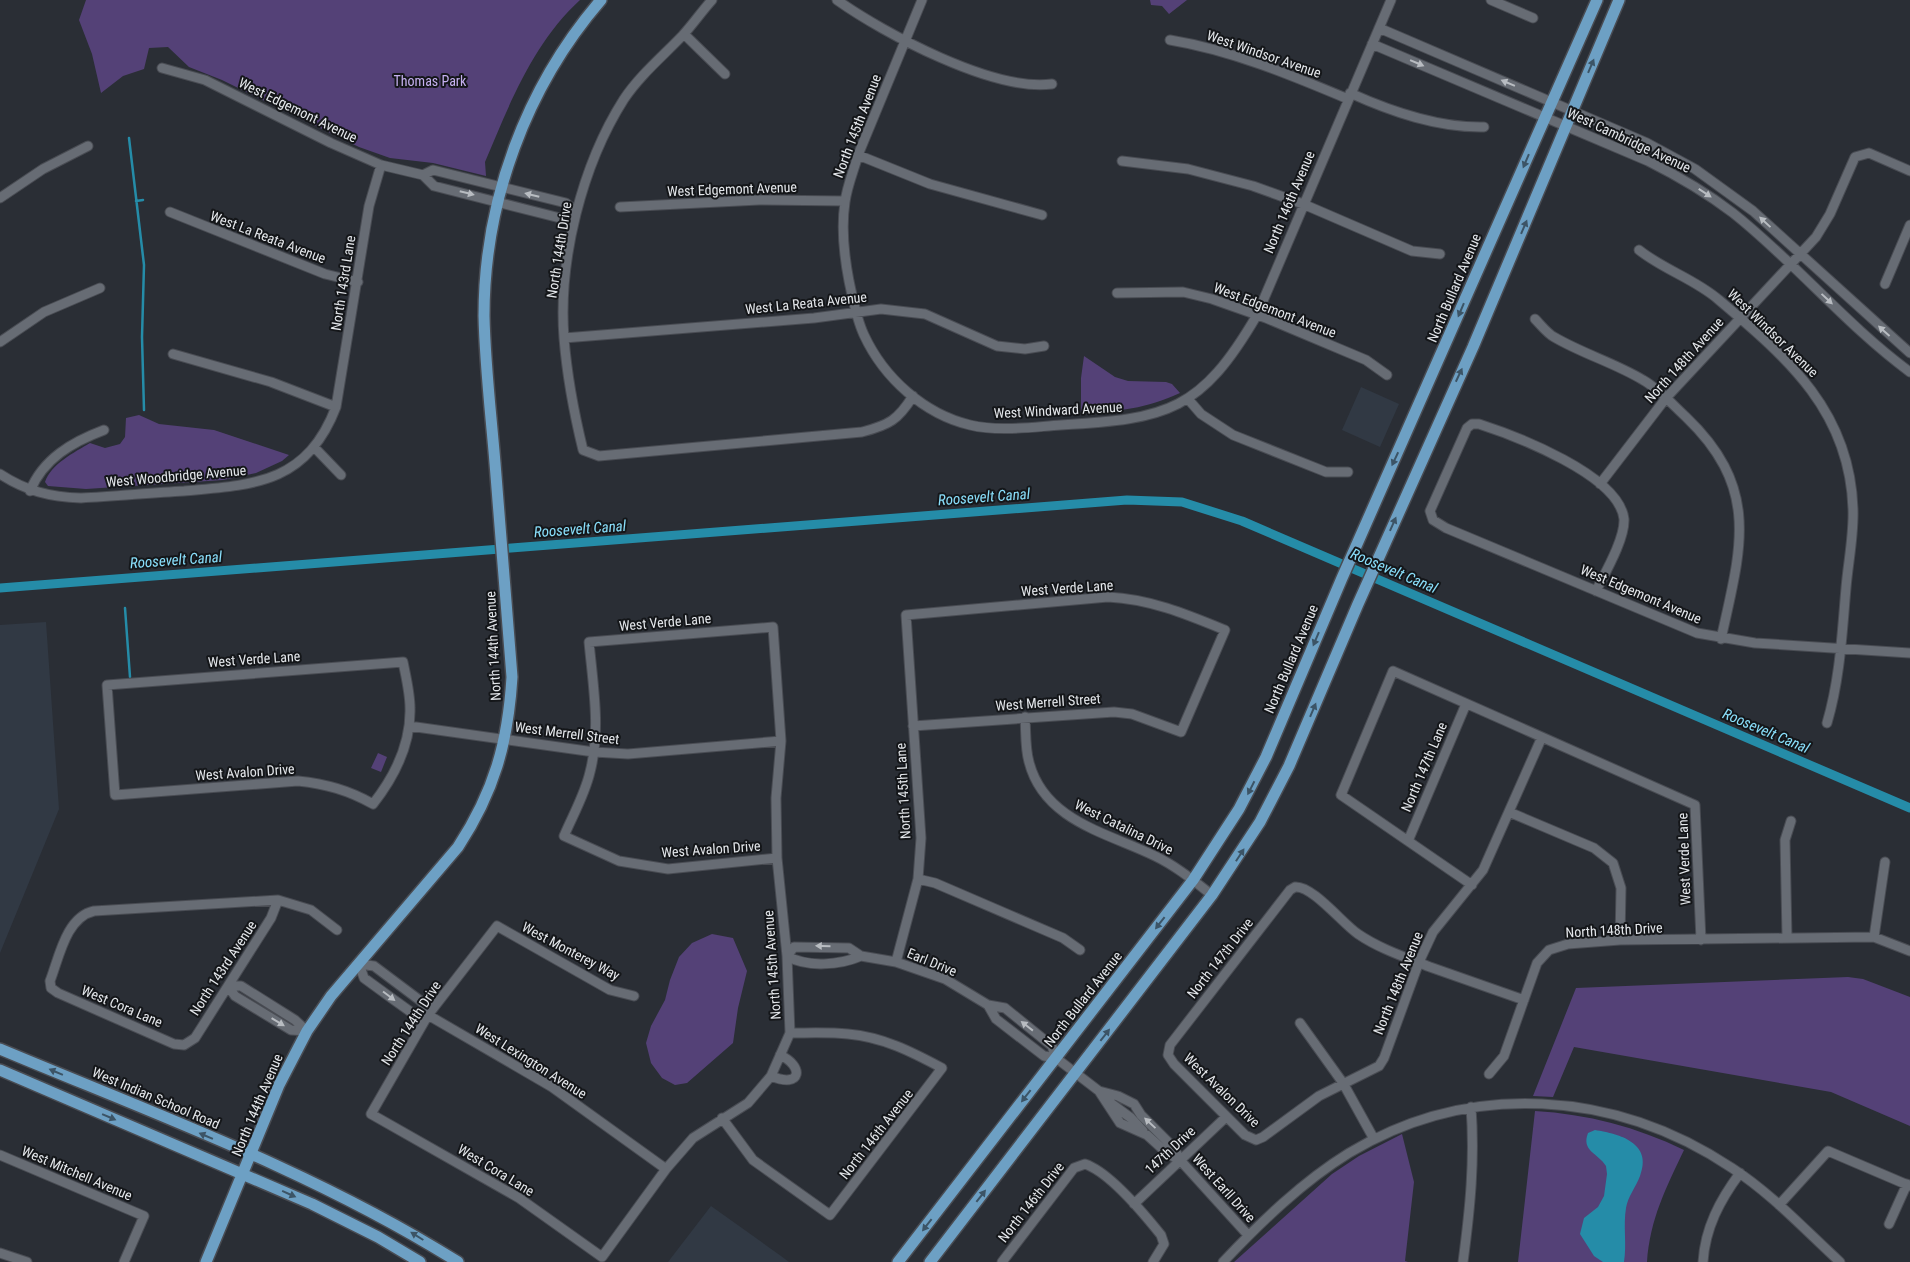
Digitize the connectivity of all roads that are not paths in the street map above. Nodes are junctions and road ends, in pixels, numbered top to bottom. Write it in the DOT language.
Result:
graph roads {
  1 [pos="601,0"];
  2 [pos="712,0"];
  3 [pos="837,0"];
  4 [pos="922,0"];
  5 [pos="1391,0"];
  6 [pos="1491,0"];
  7 [pos="1597,0"];
  8 [pos="1619,0"];
  9 [pos="1533,18"];
  10 [pos="1379,28"];
  11 [pos="684,34"];
  12 [pos="1170,40"];
  13 [pos="906,42"];
  14 [pos="1372,44"];
  15 [pos="162,68"];
  16 [pos="725,74"];
  17 [pos="1052,84"];
  18 [pos="1349,96"];
  19 [pos="1552,102"];
  20 [pos="1572,111"];
  21 [pos="1546,117"];
  22 [pos="1567,126"];
  23 [pos="1484,127"];
  24 [pos="88,146"];
  25 [pos="858,155"];
  26 [pos="1122,161"];
  27 [pos="381,165"];
  28 [pos="1910,171"];
  29 [pos="423,175"];
  30 [pos="501,187"];
  31 [pos="0,198"];
  32 [pos="498,201"];
  33 [pos="845,201"];
  34 [pos="1303,204"];
  35 [pos="620,207"];
  36 [pos="170,212"];
  37 [pos="576,212"];
  38 [pos="1042,215"];
  39 [pos="1910,225"];
  40 [pos="1639,250"];
  41 [pos="1440,254"];
  42 [pos="1800,255"];
  43 [pos="1791,266"];
  44 [pos="358,282"];
  45 [pos="1886,284"];
  46 [pos="100,288"];
  47 [pos="1117,293"];
  48 [pos="856,313"];
  49 [pos="1257,315"];
  50 [pos="1534,319"];
  51 [pos="1740,319"];
  52 [pos="564,338"];
  53 [pos="0,342"];
  54 [pos="1044,346"];
  55 [pos="1910,353"];
  56 [pos="174,354"];
  57 [pos="1910,372"];
  58 [pos="1387,375"];
  59 [pos="913,396"];
  60 [pos="1666,398"];
  61 [pos="1188,399"];
  62 [pos="336,407"];
  63 [pos="104,430"];
  64 [pos="314,447"];
  65 [pos="1348,472"];
  66 [pos="0,474"];
  67 [pos="340,474"];
  68 [pos="1600,484"];
  69 [pos="30,491"];
  70 [pos="1596,591"];
  71 [pos="906,616"];
  72 [pos="773,628"];
  73 [pos="1721,639"];
  74 [pos="1840,649"];
  75 [pos="1910,653"];
  76 [pos="1466,704"];
  77 [pos="1025,717"];
  78 [pos="1827,723"];
  79 [pos="409,726"];
  80 [pos="914,726"];
  81 [pos="1181,732"];
  82 [pos="1542,737"];
  83 [pos="506,740"];
  84 [pos="781,741"];
  85 [pos="594,752"];
  86 [pos="115,795"];
  87 [pos="1509,812"];
  88 [pos="1791,821"];
  89 [pos="1408,841"];
  90 [pos="778,858"];
  91 [pos="1886,862"];
  92 [pos="918,879"];
  93 [pos="1193,880"];
  94 [pos="1472,885"];
  95 [pos="1212,895"];
  96 [pos="278,900"];
  97 [pos="497,926"];
  98 [pos="337,930"];
  99 [pos="1874,936"];
  100 [pos="1787,937"];
  101 [pos="1620,940"];
  102 [pos="1701,940"];
  103 [pos="1080,950"];
  104 [pos="1910,951"];
  105 [pos="787,956"];
  106 [pos="862,956"];
  107 [pos="896,962"];
  108 [pos="1419,962"];
  109 [pos="358,964"];
  110 [pos="228,986"];
  111 [pos="634,996"];
  112 [pos="1524,1000"];
  113 [pos="988,1005"];
  114 [pos="428,1015"];
  115 [pos="1300,1023"];
  116 [pos="307,1031"];
  117 [pos="790,1033"];
  118 [pos="184,1045"];
  119 [pos="0,1049"];
  120 [pos="780,1054"];
  121 [pos="1168,1055"];
  122 [pos="1056,1058"];
  123 [pos="0,1070"];
  124 [pos="1076,1073"];
  125 [pos="1489,1074"];
  126 [pos="771,1076"];
  127 [pos="1343,1083"];
  128 [pos="1099,1091"];
  129 [pos="1471,1107"];
  130 [pos="371,1114"];
  131 [pos="1226,1117"];
  132 [pos="722,1118"];
  133 [pos="1260,1139"];
  134 [pos="1374,1139"];
  135 [pos="0,1155"];
  136 [pos="251,1155"];
  137 [pos="1180,1160"];
  138 [pos="666,1169"];
  139 [pos="1740,1173"];
  140 [pos="244,1174"];
  141 [pos="1908,1185"];
  142 [pos="1134,1204"];
  143 [pos="1779,1205"];
  144 [pos="1890,1224"];
  145 [pos="1248,1235"];
  146 [pos="0,1253"];
  147 [pos="602,1257"];
  148 [pos="27,1262"];
  149 [pos="124,1262"];
  150 [pos="206,1262"];
  151 [pos="420,1262"];
  152 [pos="458,1262"];
  153 [pos="898,1262"];
  154 [pos="930,1262"];
  155 [pos="1002,1262"];
  156 [pos="1153,1262"];
  157 [pos="1223,1262"];
  158 [pos="1463,1262"];
  159 [pos="1702,1262"];
  160 [pos="1840,1262"];
  1 -- 30 [label="main road, North 144th Avenue"];
  2 -- 11 [label="street, North 144th Drive"];
  3 -- 13 [label="street"];
  4 -- 13 [label="street, North 145th Avenue"];
  5 -- 10 [label="street, North 146th Avenue"];
  6 -- 9 [label="street"];
  7 -- 19 [label="main road, North Bullard Avenue"];
  20 -- 8 [label="main road, one-way"];
  10 -- 14 [label="street, North 146th Avenue"];
  19 -- 10 [label="street, West Cambridge Avenue, one-way"];
  11 -- 16 [label="street"];
  11 -- 37 [label="street, North 144th Drive"];
  12 -- 18 [label="street, West Windsor Avenue"];
  13 -- 17 [label="street"];
  13 -- 25 [label="street, North 145th Avenue"];
  14 -- 18 [label="street, North 146th Avenue"];
  14 -- 21 [label="street, West Cambridge Avenue, one-way"];
  15 -- 27 [label="street, West Edgemont Avenue"];
  18 -- 23 [label="street, West Windsor Avenue"];
  18 -- 34 [label="street, North 146th Avenue"];
  19 -- 20 [label="street, West Cambridge Avenue"];
  19 -- 21 [label="main road, North Bullard Avenue"];
  20 -- 22 [label="main road"];
  42 -- 20 [label="street, West Cambridge Avenue, one-way"];
  21 -- 22 [label="street, West Cambridge Avenue"];
  21 -- 93 [label="main road, North Bullard Avenue, one-way"];
  22 -- 43 [label="street, West Cambridge Avenue, one-way"];
  95 -- 22 [label="main road, one-way"];
  24 -- 31 [label="street"];
  25 -- 33 [label="street, North 145th Avenue"];
  25 -- 38 [label="street"];
  26 -- 34 [label="street"];
  27 -- 29 [label="street, West Edgemont Avenue"];
  27 -- 44 [label="street, North 143rd Lane"];
  28 -- 42 [label="street, North 148th Avenue"];
  29 -- 30 [label="street, West Edgemont Avenue"];
  29 -- 32 [label="street, West Edgemont Avenue, one-way"];
  30 -- 32 [label="main road, North 144th Avenue"];
  37 -- 30 [label="street, West Edgemont Avenue, one-way"];
  32 -- 37 [label="street, West Edgemont Avenue"];
  32 -- 83 [label="main road, North 144th Avenue"];
  33 -- 35 [label="street, West Edgemont Avenue"];
  33 -- 48 [label="street, North 145th Avenue"];
  34 -- 41 [label="street"];
  34 -- 49 [label="street, North 146th Avenue"];
  36 -- 44 [label="street, West La Reata Avenue"];
  37 -- 52 [label="street, North 144th Drive"];
  39 -- 45 [label="street"];
  40 -- 51 [label="street, West Windsor Avenue"];
  42 -- 43 [label="street, North 148th Avenue"];
  55 -- 42 [label="street, West Cambridge Avenue, one-way"];
  43 -- 51 [label="street, North 148th Avenue"];
  43 -- 57 [label="street, West Cambridge Avenue, one-way"];
  44 -- 62 [label="street, North 143rd Lane"];
  46 -- 53 [label="street"];
  47 -- 49 [label="street, West Edgemont Avenue"];
  48 -- 52 [label="street, West La Reata Avenue"];
  48 -- 54 [label="street, West La Reata Avenue"];
  48 -- 59 [label="street, North 145th Avenue"];
  49 -- 58 [label="street, West Edgemont Avenue"];
  49 -- 61 [label="street, North 146th Avenue"];
  50 -- 60 [label="street"];
  51 -- 60 [label="street, North 148th Avenue"];
  51 -- 74 [label="street, West Windsor Avenue"];
  52 -- 59 [label="street, North 144th Drive"];
  56 -- 62 [label="street"];
  59 -- 61 [label="street, West Windward Avenue"];
  60 -- 68 [label="street, North 148th Avenue"];
  60 -- 73 [label="street"];
  61 -- 65 [label="street"];
  62 -- 64 [label="street, West Woodbridge Avenue"];
  63 -- 69 [label="street"];
  64 -- 67 [label="street"];
  64 -- 69 [label="street, West Woodbridge Avenue"];
  66 -- 69 [label="street, West Woodbridge Avenue"];
  68 -- 70 [label="street"];
  68 -- 70 [label="street, West Edgemont Avenue"];
  70 -- 73 [label="street, West Edgemont Avenue"];
  71 -- 80 [label="street, North 145th Lane"];
  71 -- 81 [label="street, West Verde Lane"];
  72 -- 84 [label="street, North 145th Avenue"];
  72 -- 85 [label="street, West Verde Lane"];
  73 -- 74 [label="street, West Edgemont Avenue"];
  74 -- 75 [label="street, West Edgemont Avenue"];
  74 -- 78 [label="street, West Windsor Avenue"];
  76 -- 82 [label="street, West Verde Lane"];
  76 -- 89 [label="street, North 147th Lane"];
  76 -- 89 [label="street, West Verde Lane"];
  77 -- 80 [label="street, West Merrell Street"];
  77 -- 81 [label="street, West Merrell Street"];
  77 -- 93 [label="street, West Catalina Drive"];
  79 -- 83 [label="street, West Merrell Street"];
  79 -- 86 [label="street, West Avalon Drive"];
  79 -- 86 [label="street, West Verde Lane"];
  80 -- 92 [label="street, North 145th Lane"];
  82 -- 87 [label="street, North 148th Avenue"];
  82 -- 102 [label="street, West Verde Lane"];
  83 -- 85 [label="street, West Merrell Street"];
  83 -- 109 [label="main road, North 144th Avenue"];
  84 -- 85 [label="street, West Merrell Street"];
  84 -- 90 [label="street, North 145th Avenue"];
  85 -- 90 [label="street, West Avalon Drive"];
  87 -- 94 [label="street, North 148th Avenue"];
  87 -- 101 [label="street"];
  88 -- 100 [label="street"];
  89 -- 94 [label="street"];
  90 -- 105 [label="street, North 145th Avenue"];
  91 -- 99 [label="street"];
  92 -- 103 [label="street"];
  92 -- 107 [label="street, North 145th Lane"];
  93 -- 95 [label="street, West Catalina Drive"];
  93 -- 122 [label="main road, North Bullard Avenue, one-way"];
  94 -- 108 [label="street, North 148th Avenue"];
  124 -- 95 [label="main road, one-way"];
  96 -- 98 [label="street"];
  96 -- 110 [label="street, North 143rd Avenue"];
  96 -- 118 [label="street, West Cora Lane"];
  97 -- 111 [label="street, West Monterey Way"];
  97 -- 114 [label="street, North 144th Drive"];
  99 -- 100 [label="street"];
  99 -- 104 [label="street"];
  100 -- 102 [label="street"];
  101 -- 102 [label="street, North 148th Drive"];
  101 -- 112 [label="street, North 148th Drive"];
  105 -- 106 [label="street, Earl Drive"];
  106 -- 105 [label="street, Earl Drive, one-way"];
  105 -- 117 [label="street, North 145th Avenue"];
  106 -- 107 [label="street, Earl Drive"];
  107 -- 113 [label="street, Earl Drive"];
  108 -- 112 [label="street"];
  108 -- 121 [label="street, North 147th Drive"];
  108 -- 127 [label="street, North 148th Avenue"];
  109 -- 114 [label="street, West Lexington Avenue"];
  109 -- 114 [label="street, West Lexington Avenue, one-way"];
  109 -- 116 [label="main road, North 144th Avenue"];
  110 -- 116 [label="street"];
  110 -- 118 [label="street, North 143rd Avenue"];
  112 -- 125 [label="street, North 148th Drive"];
  113 -- 122 [label="street, Earl Drive"];
  122 -- 113 [label="street, Earl Drive, one-way"];
  114 -- 130 [label="street, North 144th Drive"];
  114 -- 138 [label="street, West Lexington Avenue"];
  115 -- 127 [label="street"];
  116 -- 136 [label="main road, North 144th Avenue"];
  117 -- 120 [label="street, North 145th Avenue"];
  117 -- 132 [label="street, North 146th Avenue"];
  136 -- 119 [label="main road, West Indian School Road, one-way"];
  120 -- 126 [label="street, North 145th Avenue"];
  120 -- 126 [label="street"];
  121 -- 131 [label="street, West Avalon Drive"];
  122 -- 124 [label="street, West Earll Drive"];
  122 -- 153 [label="main road, North Bullard Avenue, one-way"];
  123 -- 140 [label="main road, one-way"];
  124 -- 128 [label="street, West Earll Drive"];
  154 -- 124 [label="main road, one-way"];
  126 -- 132 [label="street, North 145th Avenue"];
  127 -- 133 [label="street, North 148th Avenue"];
  127 -- 134 [label="street"];
  128 -- 137 [label="street, West Earll Drive"];
  137 -- 128 [label="street, West Earll Drive, one-way"];
  129 -- 134 [label="street"];
  129 -- 139 [label="street"];
  129 -- 158 [label="street"];
  130 -- 147 [label="street, West Cora Lane"];
  131 -- 133 [label="street, West Avalon Drive"];
  131 -- 137 [label="street, 147th Drive"];
  132 -- 138 [label="street, North 145th Avenue"];
  134 -- 145 [label="street"];
  135 -- 149 [label="street, West Mitchell Avenue"];
  136 -- 140 [label="main road, North 144th Avenue"];
  152 -- 136 [label="main road, West Indian School Road, one-way"];
  137 -- 142 [label="street, 147th Drive"];
  137 -- 145 [label="street, West Earll Drive"];
  138 -- 147 [label="street, North 145th Avenue"];
  139 -- 143 [label="street"];
  139 -- 159 [label="street"];
  140 -- 150 [label="main road, North 144th Avenue"];
  140 -- 151 [label="main road, one-way"];
  141 -- 143 [label="street"];
  141 -- 144 [label="street"];
  142 -- 155 [label="street, North 146th Drive"];
  142 -- 156 [label="street"];
  143 -- 160 [label="street"];
  145 -- 157 [label="street"];
  146 -- 148 [label="street"];
}
